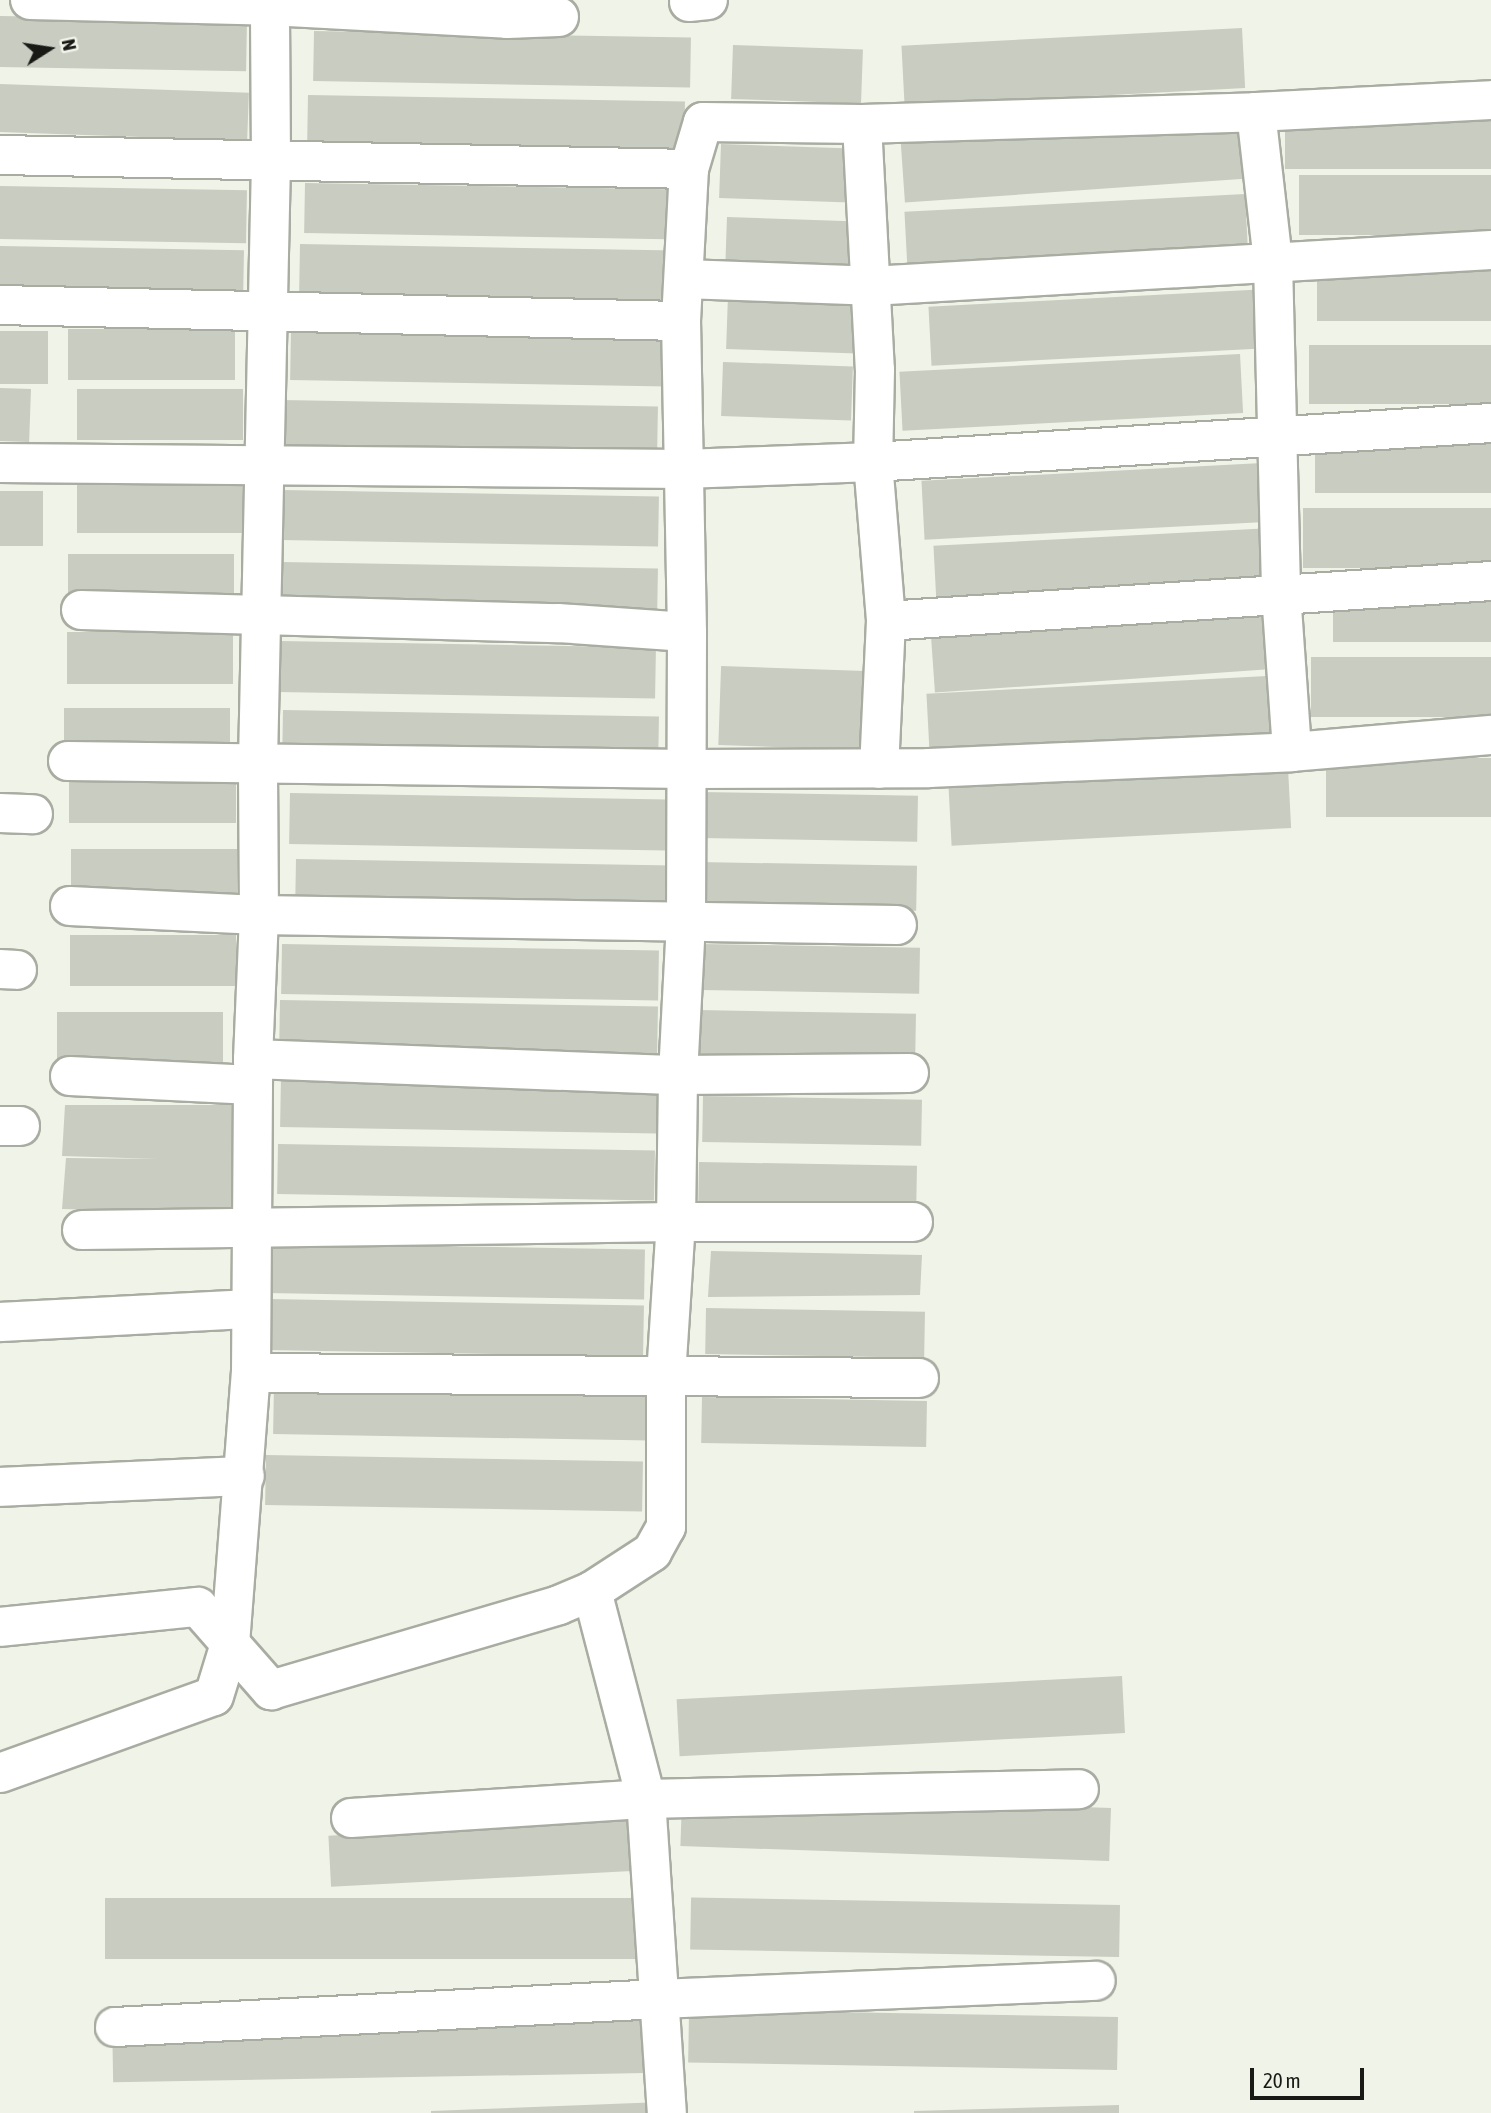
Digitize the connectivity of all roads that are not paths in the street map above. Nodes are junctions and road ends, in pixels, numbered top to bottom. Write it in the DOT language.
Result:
graph roads {
  1 [pos="30,0"];
  2 [pos="270,6"];
  3 [pos="559,17"];
  4 [pos="1491,100"];
  5 [pos="1256,112"];
  6 [pos="862,124"];
  7 [pos="0,155"];
  8 [pos="271,159"];
  9 [pos="689,169"];
  10 [pos="1491,250"];
  11 [pos="1273,262"];
  12 [pos="684,279"];
  13 [pos="871,286"];
  14 [pos="0,305"];
  15 [pos="266,311"];
  16 [pos="681,321"];
  17 [pos="1491,423"];
  18 [pos="1276,437"];
  19 [pos="873,462"];
  20 [pos="0,463"];
  21 [pos="265,465"];
  22 [pos="684,469"];
  23 [pos="1491,580"];
  24 [pos="1281,593"];
  25 [pos="81,610"];
  26 [pos="262,617"];
  27 [pos="886,621"];
  28 [pos="687,632"];
  29 [pos="1491,735"];
  30 [pos="1293,752"];
  31 [pos="68,761"];
  32 [pos="258,762"];
  33 [pos="686,769"];
  34 [pos="880,769"];
  35 [pos="69,906"];
  36 [pos="259,915"];
  37 [pos="687,924"];
  38 [pos="897,925"];
  39 [pos="253,1072"];
  40 [pos="909,1073"];
  41 [pos="70,1076"];
  42 [pos="678,1076"];
  43 [pos="676,1222"];
  44 [pos="913,1222"];
  45 [pos="253,1227"];
  46 [pos="82,1230"];
  47 [pos="251,1308"];
  48 [pos="0,1322"];
  49 [pos="251,1373"];
  50 [pos="666,1377"];
  51 [pos="919,1378"];
  52 [pos="245,1476"];
  53 [pos="0,1487"];
  54 [pos="592,1591"];
  55 [pos="0,1627"];
  56 [pos="230,1644"];
  57 [pos="0,1773"];
  58 [pos="1079,1789"];
  59 [pos="646,1799"];
  60 [pos="351,1818"];
  61 [pos="1096,1980"];
  62 [pos="660,1999"];
  63 [pos="116,2027"];
  64 [pos="667,2113"];
  1 -- 2 [label="street"];
  2 -- 3 [label="street"];
  2 -- 8 [label="street"];
  4 -- 5 [label="street"];
  5 -- 6 [label="street"];
  5 -- 11 [label="street"];
  6 -- 9 [label="street"];
  6 -- 13 [label="street"];
  7 -- 8 [label="street"];
  8 -- 9 [label="street"];
  8 -- 15 [label="street"];
  9 -- 12 [label="street"];
  10 -- 11 [label="street"];
  11 -- 13 [label="street"];
  11 -- 18 [label="street"];
  12 -- 13 [label="street"];
  12 -- 16 [label="street"];
  13 -- 19 [label="street"];
  14 -- 15 [label="street"];
  15 -- 16 [label="street"];
  15 -- 21 [label="street"];
  16 -- 22 [label="street"];
  17 -- 18 [label="street"];
  18 -- 19 [label="street"];
  18 -- 24 [label="street"];
  19 -- 22 [label="street"];
  19 -- 27 [label="street"];
  20 -- 21 [label="street"];
  21 -- 22 [label="street"];
  21 -- 26 [label="street"];
  22 -- 28 [label="street"];
  23 -- 24 [label="street"];
  24 -- 27 [label="street"];
  24 -- 30 [label="street"];
  25 -- 26 [label="street"];
  26 -- 28 [label="street"];
  26 -- 32 [label="street"];
  27 -- 34 [label="street"];
  28 -- 33 [label="street"];
  29 -- 30 [label="street"];
  30 -- 34 [label="street"];
  31 -- 32 [label="street"];
  32 -- 33 [label="street"];
  32 -- 36 [label="street"];
  33 -- 34 [label="street"];
  33 -- 37 [label="street"];
  35 -- 36 [label="street"];
  36 -- 37 [label="street"];
  36 -- 39 [label="street"];
  37 -- 38 [label="street"];
  37 -- 42 [label="street"];
  39 -- 41 [label="street"];
  39 -- 42 [label="street"];
  39 -- 45 [label="street"];
  40 -- 42 [label="street"];
  42 -- 43 [label="street"];
  43 -- 44 [label="street"];
  43 -- 45 [label="street"];
  43 -- 50 [label="street"];
  45 -- 46 [label="street"];
  45 -- 47 [label="street"];
  47 -- 48 [label="street"];
  47 -- 49 [label="street"];
  49 -- 50 [label="street"];
  49 -- 52 [label="street"];
  50 -- 51 [label="street"];
  50 -- 54 [label="street"];
  52 -- 53 [label="street"];
  52 -- 56 [label="street"];
  54 -- 56 [label="street"];
  54 -- 59 [label="street"];
  55 -- 56 [label="street"];
  56 -- 57 [label="street"];
  58 -- 59 [label="street"];
  59 -- 60 [label="street"];
  59 -- 62 [label="street"];
  61 -- 62 [label="street"];
  62 -- 63 [label="street"];
  62 -- 64 [label="street"];
}
